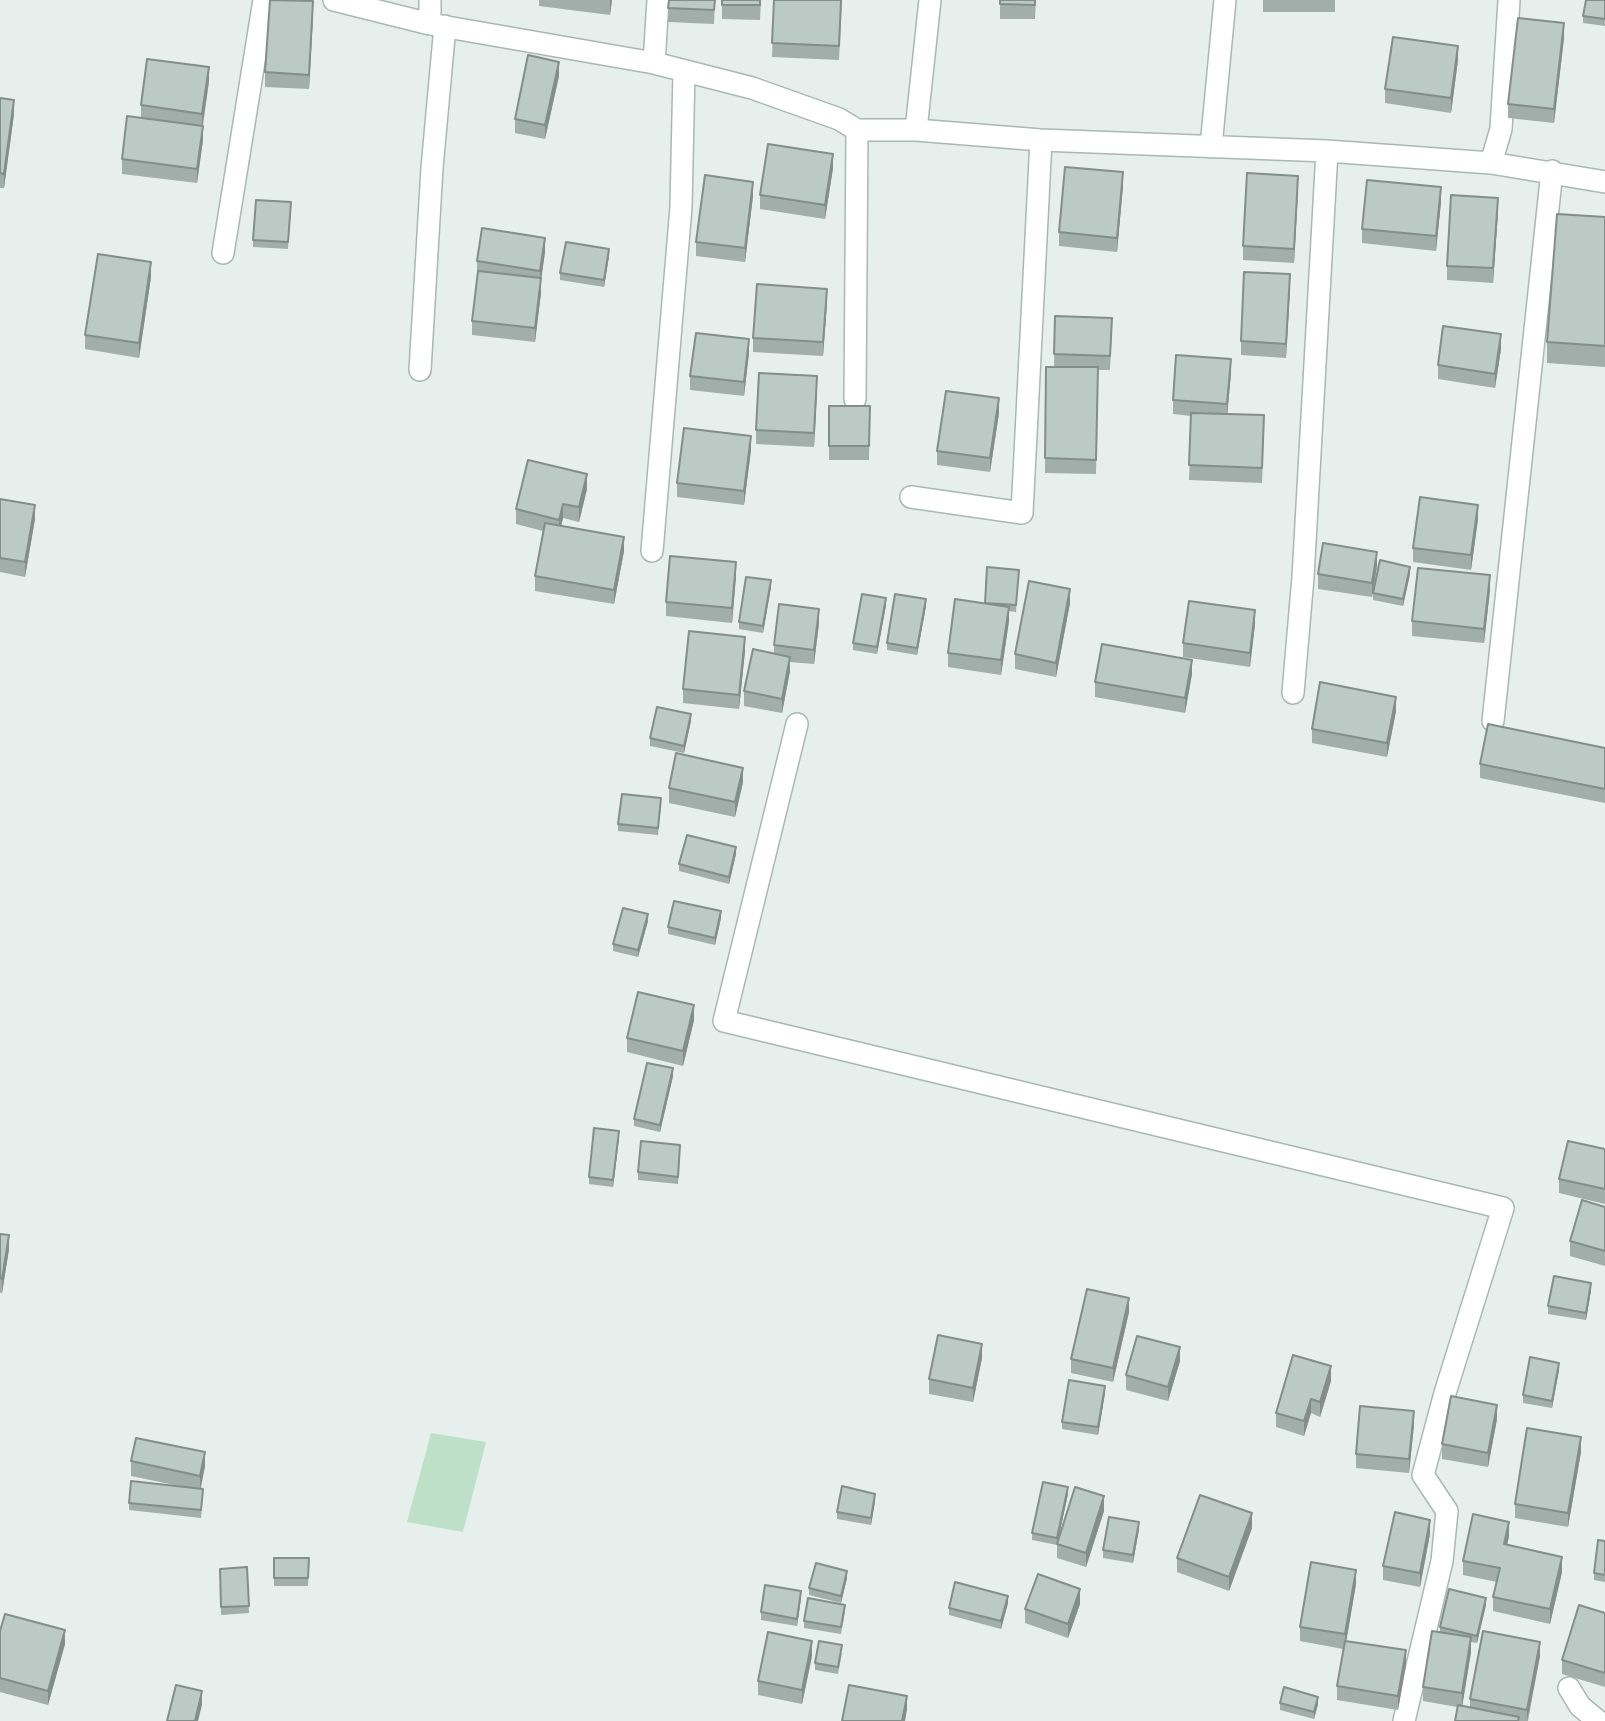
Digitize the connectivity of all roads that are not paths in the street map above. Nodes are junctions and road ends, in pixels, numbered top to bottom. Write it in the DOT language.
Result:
graph roads {
  1 [pos="264,0"];
  2 [pos="334,0"];
  3 [pos="430,0"];
  4 [pos="658,0"];
  5 [pos="930,0"];
  6 [pos="1225,0"];
  7 [pos="1509,0"];
  8 [pos="438,25"];
  9 [pos="654,63"];
  10 [pos="684,71"];
  11 [pos="857,130"];
  12 [pos="916,130"];
  13 [pos="1041,140"];
  14 [pos="1211,147"];
  15 [pos="1327,151"];
  16 [pos="1490,163"];
  17 [pos="1552,172"];
  18 [pos="1605,182"];
  19 [pos="223,253"];
  20 [pos="420,370"];
  21 [pos="855,399"];
  22 [pos="911,497"];
  23 [pos="652,551"];
  24 [pos="1293,693"];
  25 [pos="1493,721"];
  26 [pos="797,724"];
  27 [pos="1569,1688"];
  28 [pos="1404,1721"];
  29 [pos="1598,1721"];
  1 -- 19 [label="street"];
  2 -- 8 [label="street"];
  3 -- 8 [label="street"];
  4 -- 9 [label="street"];
  5 -- 12 [label="street"];
  6 -- 14 [label="street"];
  7 -- 16 [label="street"];
  8 -- 9 [label="street"];
  8 -- 20 [label="street"];
  9 -- 10 [label="street"];
  10 -- 11 [label="street"];
  10 -- 23 [label="street"];
  11 -- 12 [label="street"];
  11 -- 21 [label="street"];
  12 -- 13 [label="street"];
  13 -- 14 [label="street"];
  13 -- 22 [label="street"];
  14 -- 15 [label="street"];
  15 -- 16 [label="street"];
  15 -- 24 [label="street"];
  16 -- 17 [label="street"];
  17 -- 18 [label="street"];
  17 -- 25 [label="street"];
  26 -- 28 [label="street"];
  27 -- 29 [label="street"];
}
